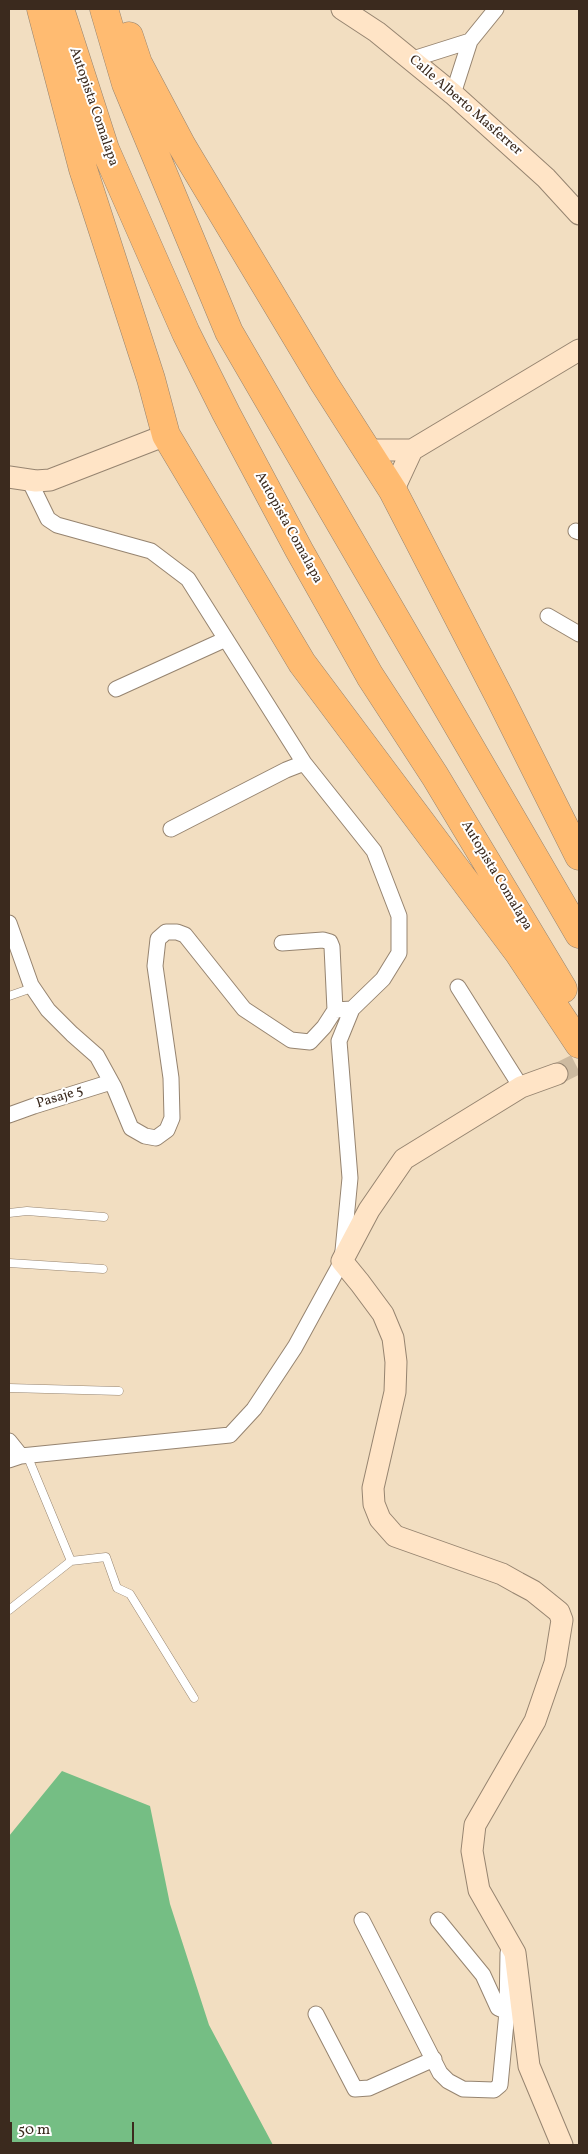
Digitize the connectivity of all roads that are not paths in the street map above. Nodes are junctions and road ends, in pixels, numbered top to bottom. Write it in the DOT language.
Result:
graph roads {
  1 [pos="41,9"];
  2 [pos="60,9"];
  3 [pos="104,9"];
  4 [pos="121,9"];
  5 [pos="342,9"];
  6 [pos="496,9"];
  7 [pos="470,41"];
  8 [pos="413,59"];
  9 [pos="454,94"];
  10 [pos="579,214"];
  11 [pos="579,350"];
  12 [pos="166,434"];
  13 [pos="368,450"];
  14 [pos="412,450"];
  15 [pos="19,479"];
  16 [pos="392,491"];
  17 [pos="548,616"];
  18 [pos="579,634"];
  19 [pos="226,640"];
  20 [pos="116,689"];
  21 [pos="304,763"];
  22 [pos="171,829"];
  23 [pos="579,856"];
  24 [pos="9,923"];
  25 [pos="579,934"];
  26 [pos="282,943"];
  27 [pos="32,988"];
  28 [pos="458,988"];
  29 [pos="9,996"];
  30 [pos="352,1009"];
  31 [pos="335,1010"];
  32 [pos="579,1017"];
  33 [pos="579,1044"];
  34 [pos="557,1074"];
  35 [pos="111,1082"];
  36 [pos="520,1087"];
  37 [pos="9,1116"];
  38 [pos="9,1213"];
  39 [pos="104,1217"];
  40 [pos="342,1262"];
  41 [pos="9,1263"];
  42 [pos="103,1269"];
  43 [pos="9,1388"];
  44 [pos="119,1391"];
  45 [pos="9,1441"];
  46 [pos="19,1457"];
  47 [pos="71,1561"];
  48 [pos="9,1610"];
  49 [pos="194,1698"];
  50 [pos="362,1920"];
  51 [pos="438,1920"];
  52 [pos="511,1945"];
  53 [pos="507,2012"];
  54 [pos="316,2014"];
  55 [pos="434,2059"];
  56 [pos="562,2145"];
  1 -- 12 [label="highway"];
  2 -- 32 [label="highway, Autopista Comalapa"];
  3 -- 25 [label="highway"];
  4 -- 13 [label="highway"];
  5 -- 8 [label="street, Calle Alberto Masferrer"];
  6 -- 7 [label="street"];
  7 -- 8 [label="street"];
  7 -- 9 [label="street"];
  8 -- 9 [label="street, Calle Alberto Masferrer"];
  9 -- 10 [label="street, Calle Alberto Masferrer"];
  11 -- 14 [label="street"];
  12 -- 15 [label="street"];
  12 -- 33 [label="highway"];
  13 -- 14 [label="street"];
  13 -- 16 [label="highway"];
  14 -- 16 [label="street"];
  15 -- 19 [label="street"];
  16 -- 23 [label="highway"];
  17 -- 18 [label="street"];
  19 -- 20 [label="street"];
  19 -- 21 [label="street"];
  21 -- 22 [label="street"];
  21 -- 30 [label="street"];
  24 -- 27 [label="street"];
  26 -- 31 [label="street"];
  27 -- 29 [label="lane"];
  27 -- 35 [label="street"];
  28 -- 36 [label="street"];
  30 -- 31 [label="street"];
  30 -- 40 [label="street"];
  31 -- 35 [label="street"];
  34 -- 36 [label="street"];
  35 -- 37 [label="street, Pasaje 5"];
  36 -- 40 [label="street"];
  38 -- 39 [label="lane"];
  40 -- 46 [label="street"];
  40 -- 52 [label="street"];
  41 -- 42 [label="lane"];
  43 -- 44 [label="lane"];
  45 -- 46 [label="street"];
  46 -- 47 [label="lane"];
  47 -- 48 [label="lane"];
  47 -- 49 [label="lane"];
  50 -- 55 [label="street"];
  51 -- 53 [label="street"];
  52 -- 53 [label="street"];
  52 -- 56 [label="street"];
  53 -- 55 [label="street"];
  54 -- 55 [label="street"];
}
